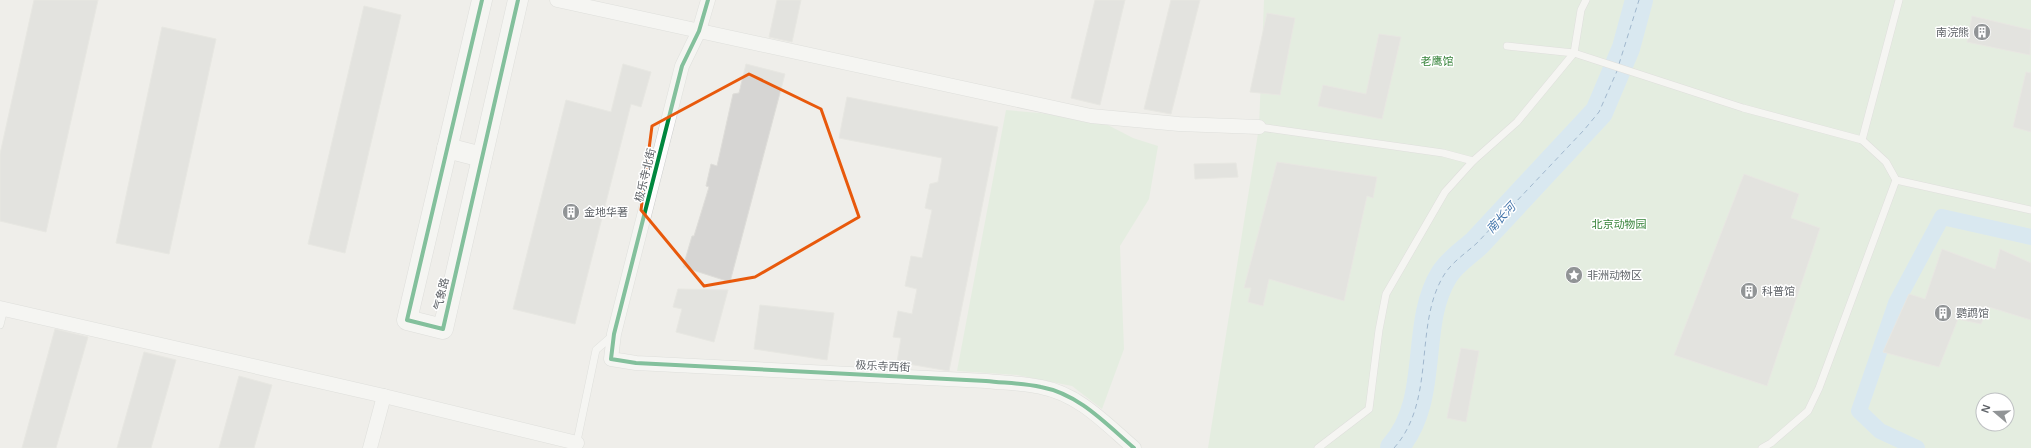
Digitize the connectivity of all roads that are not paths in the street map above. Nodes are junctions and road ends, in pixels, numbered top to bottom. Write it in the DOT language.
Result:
graph roads {
  1 [pos="482,0"];
  2 [pos="518,0"];
  3 [pos="557,0"];
  4 [pos="708,0"];
  5 [pos="1586,0"];
  6 [pos="1899,0"];
  7 [pos="700,31"];
  8 [pos="1507,46"];
  9 [pos="1574,53"];
  10 [pos="1259,126"];
  11 [pos="1862,140"];
  12 [pos="447,148"];
  13 [pos="482,157"];
  14 [pos="1473,161"];
  15 [pos="1896,180"];
  16 [pos="2031,210"];
  17 [pos="2,309"];
  18 [pos="0,325"];
  19 [pos="614,334"];
  20 [pos="611,359"];
  21 [pos="384,396"];
  22 [pos="577,445"];
  23 [pos="370,448"];
  24 [pos="1134,448"];
  25 [pos="1318,448"];
  26 [pos="1762,448"];
  1 -- 12 [label="street, 气象路"];
  2 -- 13 [label="street, 气象路"];
  3 -- 7 [label="street"];
  4 -- 7 [label="street, 极乐寺北街"];
  5 -- 9 [label="lane"];
  6 -- 11 [label="lane"];
  7 -- 10 [label="street"];
  7 -- 19 [label="street, 极乐寺北街"];
  8 -- 9 [label="lane"];
  9 -- 11 [label="lane"];
  9 -- 14 [label="lane"];
  10 -- 14 [label="lane"];
  11 -- 15 [label="lane"];
  12 -- 13 [label="street"];
  12 -- 13 [label="street, 气象路"];
  14 -- 25 [label="lane"];
  15 -- 16 [label="lane"];
  15 -- 26 [label="lane"];
  17 -- 18 [label="lane"];
  17 -- 21 [label="street"];
  19 -- 20 [label="street, 极乐寺北街"];
  19 -- 22 [label="lane"];
  20 -- 24 [label="street, 极乐寺西街"];
  21 -- 22 [label="street"];
  21 -- 23 [label="street"];
}
